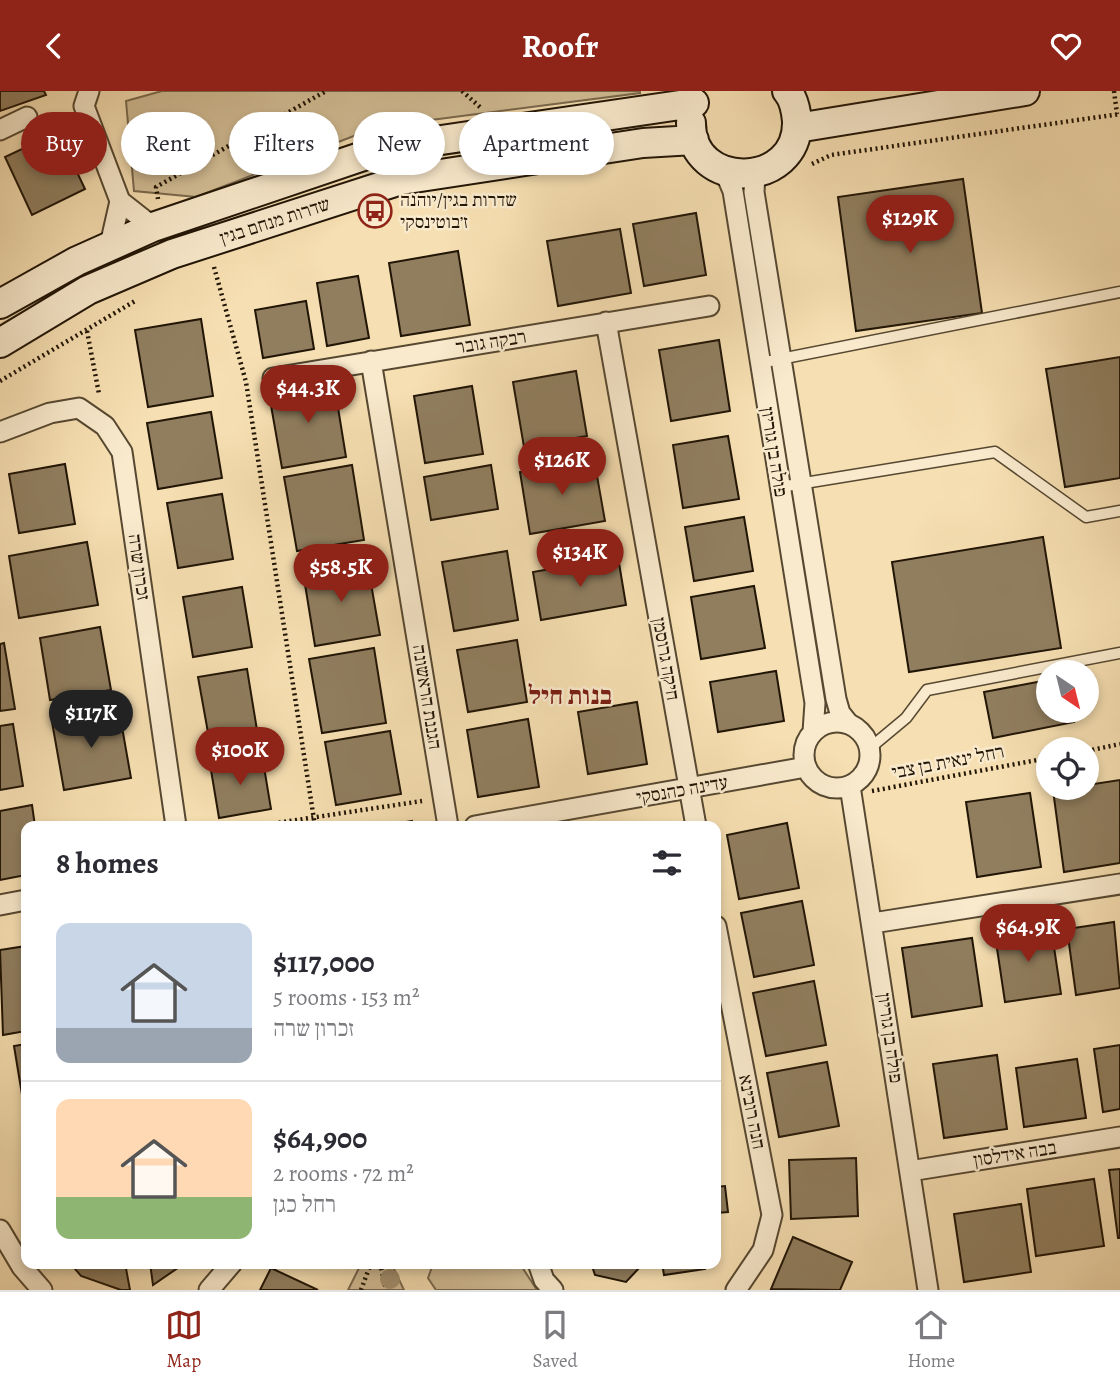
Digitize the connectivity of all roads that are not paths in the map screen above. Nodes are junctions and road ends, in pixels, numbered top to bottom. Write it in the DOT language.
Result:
graph roads {
  1 [pos="89,91"];
  2 [pos="1025,91"];
  3 [pos="798,93"];
  4 [pos="698,97"];
  5 [pos="21,120"];
  6 [pos="797,128"];
  7 [pos="0,130"];
  8 [pos="694,139"];
  9 [pos="725,172"];
  10 [pos="755,174"];
  11 [pos="120,201"];
  12 [pos="158,225"];
  13 [pos="110,244"];
  14 [pos="1120,292"];
  15 [pos="0,304"];
  16 [pos="709,306"];
  17 [pos="775,320"];
  18 [pos="606,322"];
  19 [pos="754,323"];
  20 [pos="0,343"];
  21 [pos="781,358"];
  22 [pos="371,362"];
  23 [pos="760,363"];
  24 [pos="273,377"];
  25 [pos="0,432"];
  26 [pos="802,484"];
  27 [pos="780,487"];
  28 [pos="1120,511"];
  29 [pos="1120,653"];
  30 [pos="848,723"];
  31 [pos="813,732"];
  32 [pos="870,748"];
  33 [pos="806,767"];
  34 [pos="689,788"];
  35 [pos="852,790"];
  36 [pos="175,821"];
  37 [pos="447,821"];
  38 [pos="503,821"];
  39 [pos="695,821"];
  40 [pos="1120,884"];
  41 [pos="21,901"];
  42 [pos="0,905"];
  43 [pos="873,923"];
  44 [pos="721,952"];
  45 [pos="1120,1137"];
  46 [pos="910,1171"];
  47 [pos="0,1230"];
  48 [pos="21,1265"];
  49 [pos="24,1269"];
  50 [pos="227,1269"];
  51 [pos="540,1269"];
  52 [pos="42,1290"];
  53 [pos="209,1290"];
  54 [pos="553,1290"];
  55 [pos="736,1290"];
  56 [pos="928,1290"];
  1 -- 11 [label="street"];
  2 -- 6 [label="street"];
  3 -- 6 [label="street"];
  4 -- 8 [label="street"];
  4 -- 12 [label="street, שדרות מנחם בגין"];
  5 -- 7 [label="street"];
  6 -- 10 [label="street"];
  8 -- 9 [label="street"];
  8 -- 20 [label="street, שדרות מנחם בגין"];
  9 -- 10 [label="street"];
  9 -- 19 [label="street, פולה בן גוריון"];
  10 -- 17 [label="street, פולה בן גוריון"];
  11 -- 12 [label="street"];
  11 -- 13 [label="street"];
  12 -- 13 [label="street, שדרות מנחם בגין"];
  13 -- 15 [label="street, שדרות מנחם בגין"];
  14 -- 21 [label="lane"];
  16 -- 18 [label="street, רבקה גובר"];
  17 -- 19 [label="lane"];
  17 -- 21 [label="street, פולה בן גוריון"];
  18 -- 22 [label="street, רבקה גובר"];
  18 -- 34 [label="street, חיקה גרוסמן"];
  19 -- 23 [label="street, פולה בן גוריון"];
  21 -- 23 [label="lane"];
  21 -- 26 [label="street, פולה בן גוריון"];
  22 -- 24 [label="street, רבקה גובר"];
  22 -- 37 [label="street, הגננת הראשונה"];
  23 -- 27 [label="street, פולה בן גוריון"];
  25 -- 36 [label="street, זכרון שרה"];
  26 -- 27 [label="lane"];
  26 -- 28 [label="lane"];
  26 -- 30 [label="street, פולה בן גוריון"];
  27 -- 31 [label="street, פולה בן גוריון"];
  29 -- 32 [label="lane"];
  30 -- 31 [label="street"];
  30 -- 32 [label="street"];
  31 -- 33 [label="street"];
  32 -- 35 [label="street"];
  33 -- 34 [label="street, עדינה כהנסקי"];
  33 -- 35 [label="street"];
  34 -- 38 [label="street, עדינה כהנסקי"];
  34 -- 39 [label="street"];
  35 -- 43 [label="street, פולה בן גוריון"];
  40 -- 43 [label="street"];
  41 -- 42 [label="street"];
  43 -- 46 [label="street, פולה בן גוריון"];
  44 -- 55 [label="street, חנה רובינא"];
  45 -- 46 [label="street, בבה אידלסון"];
  46 -- 56 [label="street, פולה בן גוריון"];
  47 -- 48 [label="street"];
  49 -- 52 [label="street"];
  50 -- 53 [label="street"];
  51 -- 54 [label="street"];
}
